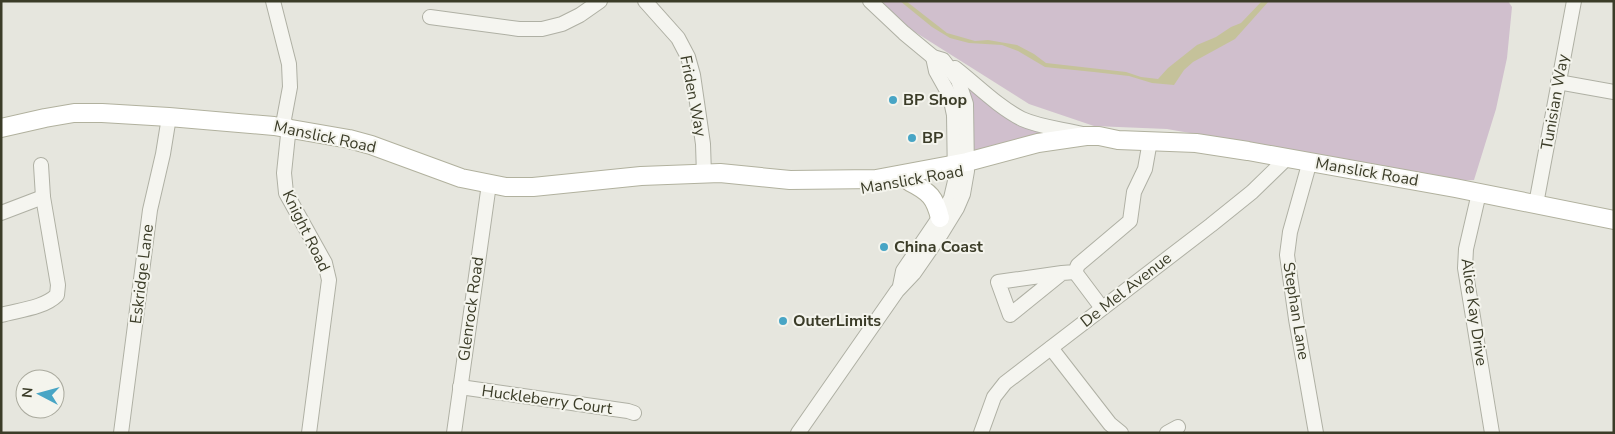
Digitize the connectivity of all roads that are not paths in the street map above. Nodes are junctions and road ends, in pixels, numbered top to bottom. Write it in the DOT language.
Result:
graph roads {
  1 [pos="273,1"];
  2 [pos="600,1"];
  3 [pos="645,1"];
  4 [pos="870,1"];
  5 [pos="1574,1"];
  6 [pos="430,17"];
  7 [pos="938,58"];
  8 [pos="1558,82"];
  9 [pos="1614,92"];
  10 [pos="169,116"];
  11 [pos="1,128"];
  12 [pos="287,128"];
  13 [pos="1086,136"];
  14 [pos="1118,140"];
  15 [pos="1150,141"];
  16 [pos="1286,158"];
  17 [pos="1310,161"];
  18 [pos="42,165"];
  19 [pos="961,167"];
  20 [pos="704,174"];
  21 [pos="910,182"];
  22 [pos="876,183"];
  23 [pos="489,184"];
  24 [pos="1479,193"];
  25 [pos="43,198"];
  26 [pos="1536,204"];
  27 [pos="1,213"];
  28 [pos="940,218"];
  29 [pos="1614,220"];
  30 [pos="900,286"];
  31 [pos="1102,308"];
  32 [pos="1,315"];
  33 [pos="1051,348"];
  34 [pos="460,387"];
  35 [pos="634,413"];
  36 [pos="121,433"];
  37 [pos="308,433"];
  38 [pos="454,433"];
  39 [pos="798,433"];
  40 [pos="982,433"];
  41 [pos="1121,433"];
  42 [pos="1316,433"];
  43 [pos="1492,433"];
  1 -- 12 [label="street, Knight Road"];
  2 -- 6 [label="street"];
  3 -- 20 [label="street, Friden Way"];
  4 -- 7 [label="street"];
  5 -- 8 [label="street, Tunisian Way"];
  7 -- 13 [label="street"];
  7 -- 19 [label="street"];
  8 -- 9 [label="street"];
  8 -- 26 [label="street, Tunisian Way"];
  10 -- 11 [label="main road, Manslick Road"];
  10 -- 12 [label="main road, Manslick Road"];
  10 -- 36 [label="street, Eskridge Lane"];
  12 -- 23 [label="main road, Manslick Road"];
  12 -- 37 [label="street, Knight Road"];
  13 -- 14 [label="main road, Manslick Road"];
  13 -- 19 [label="main road, Manslick Road"];
  14 -- 15 [label="main road, Manslick Road"];
  14 -- 19 [label="main road, Manslick Road"];
  15 -- 16 [label="main road, Manslick Road"];
  15 -- 31 [label="street"];
  16 -- 17 [label="main road, Manslick Road"];
  16 -- 31 [label="street, De Mel Avenue"];
  17 -- 24 [label="main road, Manslick Road"];
  17 -- 42 [label="street, Stephan Lane"];
  18 -- 25 [label="street"];
  19 -- 21 [label="main road, Manslick Road"];
  19 -- 22 [label="main road, Manslick Road"];
  19 -- 28 [label="street"];
  19 -- 30 [label="street"];
  20 -- 22 [label="main road, Manslick Road"];
  20 -- 23 [label="main road, Manslick Road"];
  21 -- 22 [label="main road, Manslick Road"];
  21 -- 28 [label="main road"];
  23 -- 34 [label="street, Glenrock Road"];
  24 -- 26 [label="main road, Manslick Road"];
  24 -- 43 [label="street, Alice Kay Drive"];
  25 -- 27 [label="street"];
  25 -- 32 [label="street"];
  26 -- 29 [label="main road, Manslick Road"];
  28 -- 30 [label="street"];
  30 -- 39 [label="street"];
  31 -- 33 [label="street, De Mel Avenue"];
  33 -- 40 [label="street, De Mel Avenue"];
  33 -- 41 [label="street"];
  34 -- 35 [label="street, Huckleberry Court"];
  34 -- 38 [label="street, Glenrock Road"];
}
